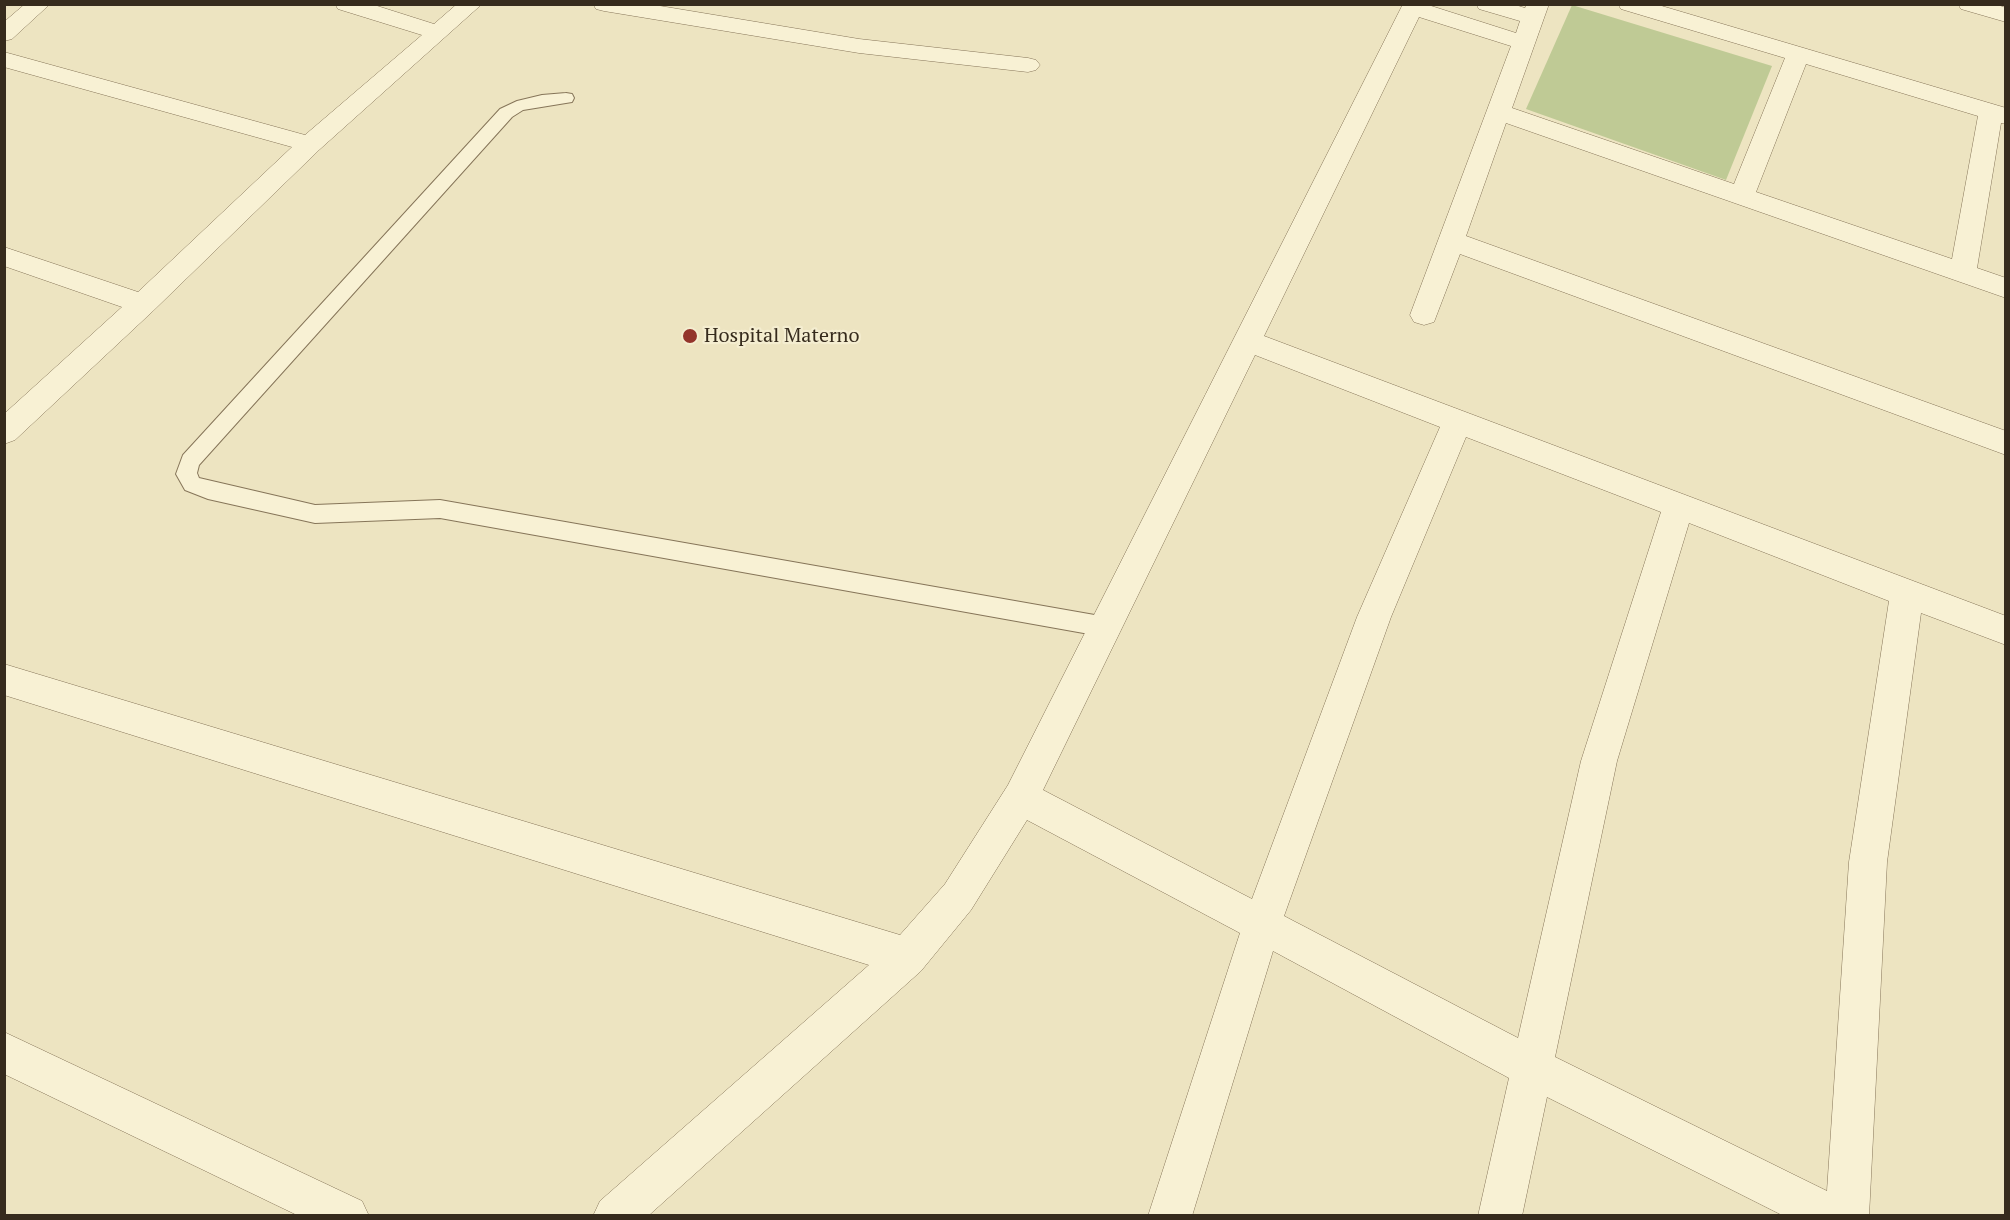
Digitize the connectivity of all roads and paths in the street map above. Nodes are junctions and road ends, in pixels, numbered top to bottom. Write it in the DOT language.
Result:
graph roads {
  1 [pos="346,4"];
  2 [pos="471,4"];
  3 [pos="604,4"];
  4 [pos="1487,4"];
  5 [pos="1629,4"];
  6 [pos="1969,4"];
  7 [pos="1412,6"];
  8 [pos="4,7"];
  9 [pos="33,9"];
  10 [pos="1536,11"];
  11 [pos="2006,15"];
  12 [pos="439,33"];
  13 [pos="4,34"];
  14 [pos="1523,42"];
  15 [pos="1798,55"];
  16 [pos="4,59"];
  17 [pos="1028,65"];
  18 [pos="566,98"];
  19 [pos="1498,112"];
  20 [pos="1998,114"];
  21 [pos="310,144"];
  22 [pos="1742,195"];
  23 [pos="1451,241"];
  24 [pos="4,256"];
  25 [pos="1963,273"];
  26 [pos="2006,288"];
  27 [pos="143,304"];
  28 [pos="1424,315"];
  29 [pos="1248,341"];
  30 [pos="1457,423"];
  31 [pos="4,432"];
  32 [pos="2006,443"];
  33 [pos="1677,507"];
  34 [pos="1907,592"];
  35 [pos="1106,627"];
  36 [pos="2006,631"];
  37 [pos="4,680"];
  38 [pos="1021,797"];
  39 [pos="1262,925"];
  40 [pos="907,957"];
  41 [pos="4,1052"];
  42 [pos="1531,1067"];
  43 [pos="347,1215"];
  44 [pos="615,1215"];
  45 [pos="1170,1215"];
  46 [pos="1500,1215"];
  47 [pos="1831,1215"];
  48 [pos="1847,1215"];
  1 -- 12 [label="street"];
  2 -- 12 [label="street"];
  3 -- 17 [label="street"];
  4 -- 10 [label="street"];
  5 -- 15 [label="street"];
  6 -- 11 [label="street"];
  7 -- 14 [label="street"];
  7 -- 29 [label="street"];
  8 -- 9 [label="street"];
  9 -- 13 [label="street"];
  10 -- 14 [label="street"];
  12 -- 21 [label="street"];
  14 -- 19 [label="street"];
  15 -- 20 [label="street"];
  15 -- 22 [label="street"];
  16 -- 21 [label="street"];
  18 -- 35 [label="lane"];
  19 -- 22 [label="street"];
  19 -- 23 [label="street"];
  20 -- 25 [label="street"];
  21 -- 27 [label="street"];
  22 -- 25 [label="street"];
  23 -- 28 [label="street"];
  23 -- 32 [label="street"];
  24 -- 27 [label="street"];
  25 -- 26 [label="street"];
  27 -- 31 [label="street"];
  29 -- 30 [label="street"];
  29 -- 35 [label="street"];
  30 -- 33 [label="street"];
  30 -- 39 [label="street"];
  33 -- 34 [label="street"];
  33 -- 42 [label="street"];
  34 -- 36 [label="street"];
  34 -- 48 [label="street"];
  35 -- 38 [label="street"];
  37 -- 40 [label="street"];
  38 -- 39 [label="street"];
  38 -- 40 [label="street"];
  39 -- 42 [label="street"];
  39 -- 45 [label="street"];
  40 -- 44 [label="street"];
  41 -- 43 [label="street"];
  42 -- 46 [label="street"];
  42 -- 47 [label="street"];
}
